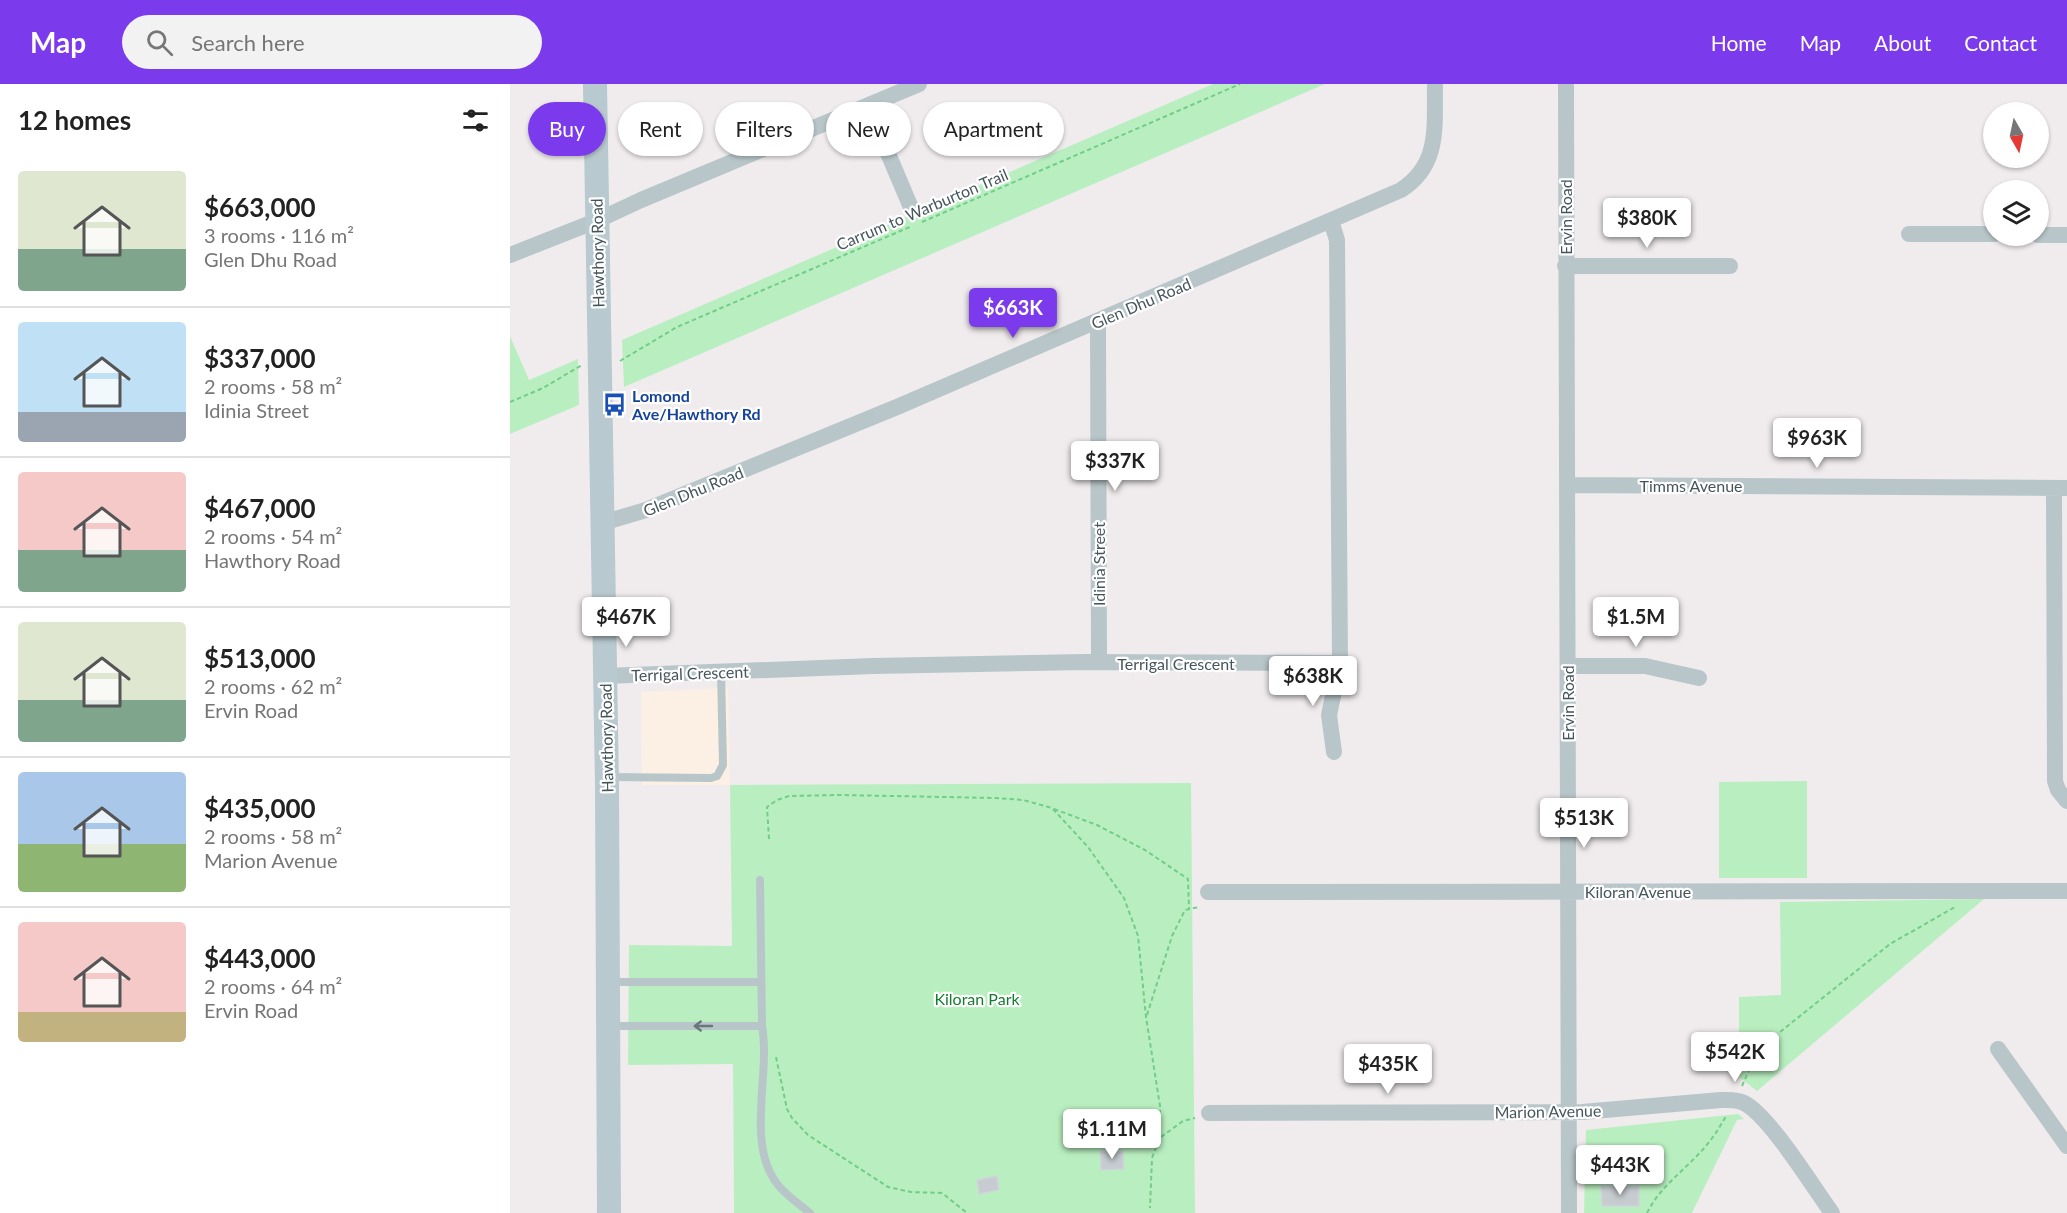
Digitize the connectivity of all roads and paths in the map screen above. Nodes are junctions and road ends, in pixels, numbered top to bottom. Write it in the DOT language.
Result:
graph roads {
  1 [pos="595,84"];
  2 [pos="920,84"];
  3 [pos="1240,84"];
  4 [pos="1435,84"];
  5 [pos="1566,84"];
  6 [pos="877,102"];
  7 [pos="826,123"];
  8 [pos="889,156"];
  9 [pos="912,210"];
  10 [pos="596,221"];
  11 [pos="1331,221"];
  12 [pos="1909,234"];
  13 [pos="1983,234"];
  14 [pos="2049,235"];
  15 [pos="2067,235"];
  16 [pos="510,255"];
  17 [pos="1565,266"];
  18 [pos="1730,266"];
  19 [pos="1098,322"];
  20 [pos="648,345"];
  21 [pos="543,388"];
  22 [pos="510,402"];
  23 [pos="1567,485"];
  24 [pos="2060,488"];
  25 [pos="602,523"];
  26 [pos="1099,663"];
  27 [pos="1340,663"];
  28 [pos="1568,666"];
  29 [pos="721,672"];
  30 [pos="605,676"];
  31 [pos="1699,678"];
  32 [pos="1334,752"];
  33 [pos="607,777"];
  34 [pos="2067,801"];
  35 [pos="1052,808"];
  36 [pos="769,839"];
  37 [pos="760,880"];
  38 [pos="1567,891"];
  39 [pos="1960,891"];
  40 [pos="2067,891"];
  41 [pos="1208,892"];
  42 [pos="1199,908"];
  43 [pos="1189,909"];
  44 [pos="608,982"];
  45 [pos="761,982"];
  46 [pos="1146,1017"];
  47 [pos="609,1026"];
  48 [pos="762,1026"];
  49 [pos="764,1039"];
  50 [pos="1998,1049"];
  51 [pos="1736,1101"];
  52 [pos="1568,1112"];
  53 [pos="1202,1116"];
  54 [pos="1160,1137"];
  55 [pos="2067,1146"];
  56 [pos="1150,1208"];
  57 [pos="609,1213"];
  58 [pos="810,1213"];
  59 [pos="967,1213"];
  60 [pos="1569,1213"];
  61 [pos="1647,1213"];
  62 [pos="1832,1213"];
  1 -- 10 [label="main road, Hawthory Road"];
  2 -- 6 [label="street"];
  3 -- 20 [label="path, Carrum to Warburton Trail"];
  4 -- 11 [label="street, Glen Dhu Road"];
  5 -- 17 [label="street, Ervin Road"];
  7 -- 10 [label="street"];
  8 -- 9 [label="street"];
  10 -- 16 [label="street"];
  10 -- 25 [label="main road, Hawthory Road"];
  11 -- 19 [label="street, Glen Dhu Road"];
  11 -- 27 [label="street"];
  12 -- 13 [label="street"];
  14 -- 15 [label="street"];
  17 -- 18 [label="street"];
  17 -- 23 [label="street, Ervin Road"];
  19 -- 25 [label="street, Glen Dhu Road"];
  19 -- 26 [label="street, Idinia Street"];
  21 -- 22 [label="path"];
  23 -- 24 [label="street, Timms Avenue"];
  23 -- 28 [label="street, Ervin Road"];
  24 -- 34 [label="street"];
  25 -- 30 [label="main road, Hawthory Road"];
  26 -- 27 [label="street, Terrigal Crescent"];
  26 -- 29 [label="street, Terrigal Crescent"];
  27 -- 32 [label="street"];
  28 -- 31 [label="street"];
  28 -- 38 [label="street, Ervin Road"];
  29 -- 30 [label="street, Terrigal Crescent"];
  29 -- 33 [label="lane"];
  30 -- 33 [label="main road, Hawthory Road"];
  33 -- 44 [label="main road, Hawthory Road"];
  35 -- 36 [label="path"];
  35 -- 43 [label="path"];
  35 -- 46 [label="path"];
  37 -- 45 [label="lane"];
  38 -- 39 [label="street, Kiloran Avenue"];
  38 -- 41 [label="street, Kiloran Avenue"];
  38 -- 52 [label="street, Ervin Road"];
  39 -- 40 [label="street, Kiloran Avenue"];
  39 -- 51 [label="path"];
  42 -- 43 [label="path"];
  43 -- 46 [label="path"];
  44 -- 45 [label="lane"];
  44 -- 47 [label="main road, Hawthory Road"];
  45 -- 48 [label="lane"];
  46 -- 54 [label="path"];
  48 -- 47 [label="lane, one-way"];
  47 -- 57 [label="main road, Hawthory Road"];
  48 -- 49 [label="lane"];
  49 -- 58 [label="lane"];
  49 -- 59 [label="path"];
  50 -- 55 [label="street"];
  51 -- 52 [label="street, Marion Avenue"];
  51 -- 61 [label="path"];
  51 -- 62 [label="street"];
  52 -- 53 [label="street, Marion Avenue"];
  52 -- 60 [label="street, Ervin Road"];
  53 -- 54 [label="path"];
  54 -- 56 [label="path"];
}
